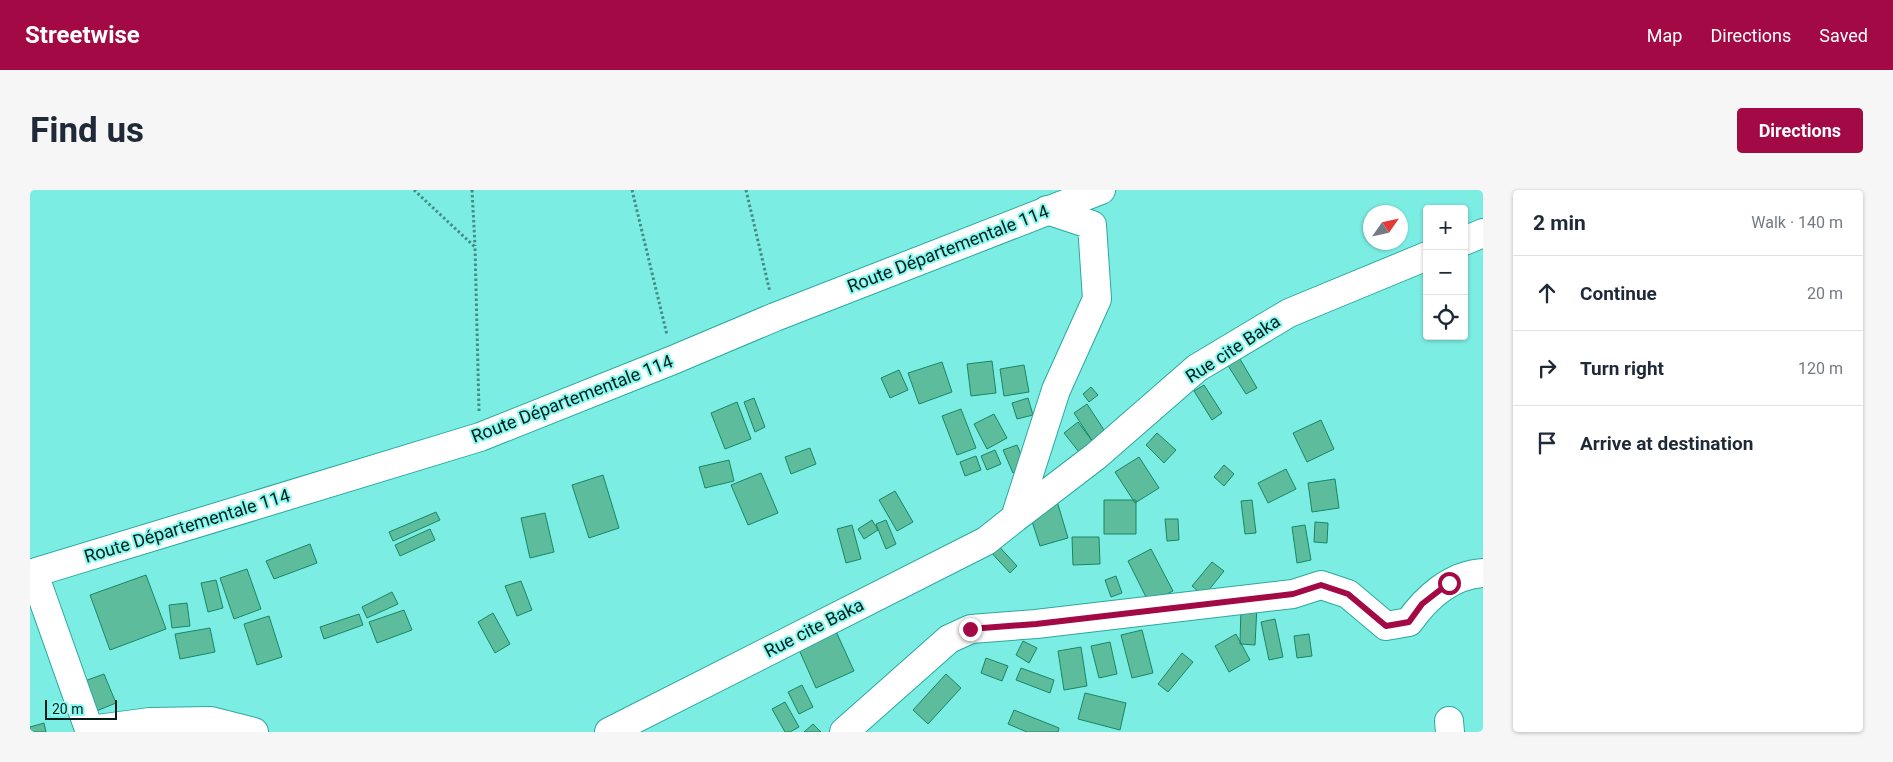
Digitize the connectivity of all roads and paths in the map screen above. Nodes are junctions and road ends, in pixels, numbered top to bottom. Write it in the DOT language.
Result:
graph roads {
  1 [pos="414,190"];
  2 [pos="472,190"];
  3 [pos="632,190"];
  4 [pos="746,190"];
  5 [pos="1101,190"];
  6 [pos="1046,210"];
  7 [pos="1483,233"];
  8 [pos="1468,239"];
  9 [pos="475,247"];
  10 [pos="1423,258"];
  11 [pos="775,317"];
  12 [pos="673,360"];
  13 [pos="480,437"];
  14 [pos="1015,518"];
  15 [pos="32,574"];
  16 [pos="1483,574"];
  17 [pos="90,731"];
  18 [pos="254,732"];
  19 [pos="609,732"];
  20 [pos="844,732"];
  1 -- 9 [label="path"];
  2 -- 9 [label="path"];
  3 -- 12 [label="path"];
  4 -- 11 [label="path"];
  5 -- 6 [label="street, Route Départementale 114"];
  6 -- 11 [label="street, Route Départementale 114"];
  6 -- 14 [label="street"];
  7 -- 8 [label="street"];
  9 -- 13 [label="path"];
  10 -- 14 [label="street, Rue cite Baka"];
  11 -- 12 [label="street, Route Départementale 114"];
  12 -- 13 [label="street, Route Départementale 114"];
  13 -- 15 [label="street, Route Départementale 114"];
  14 -- 19 [label="street, Rue cite Baka"];
  15 -- 17 [label="street"];
  16 -- 20 [label="street"];
  17 -- 18 [label="street"];
}
